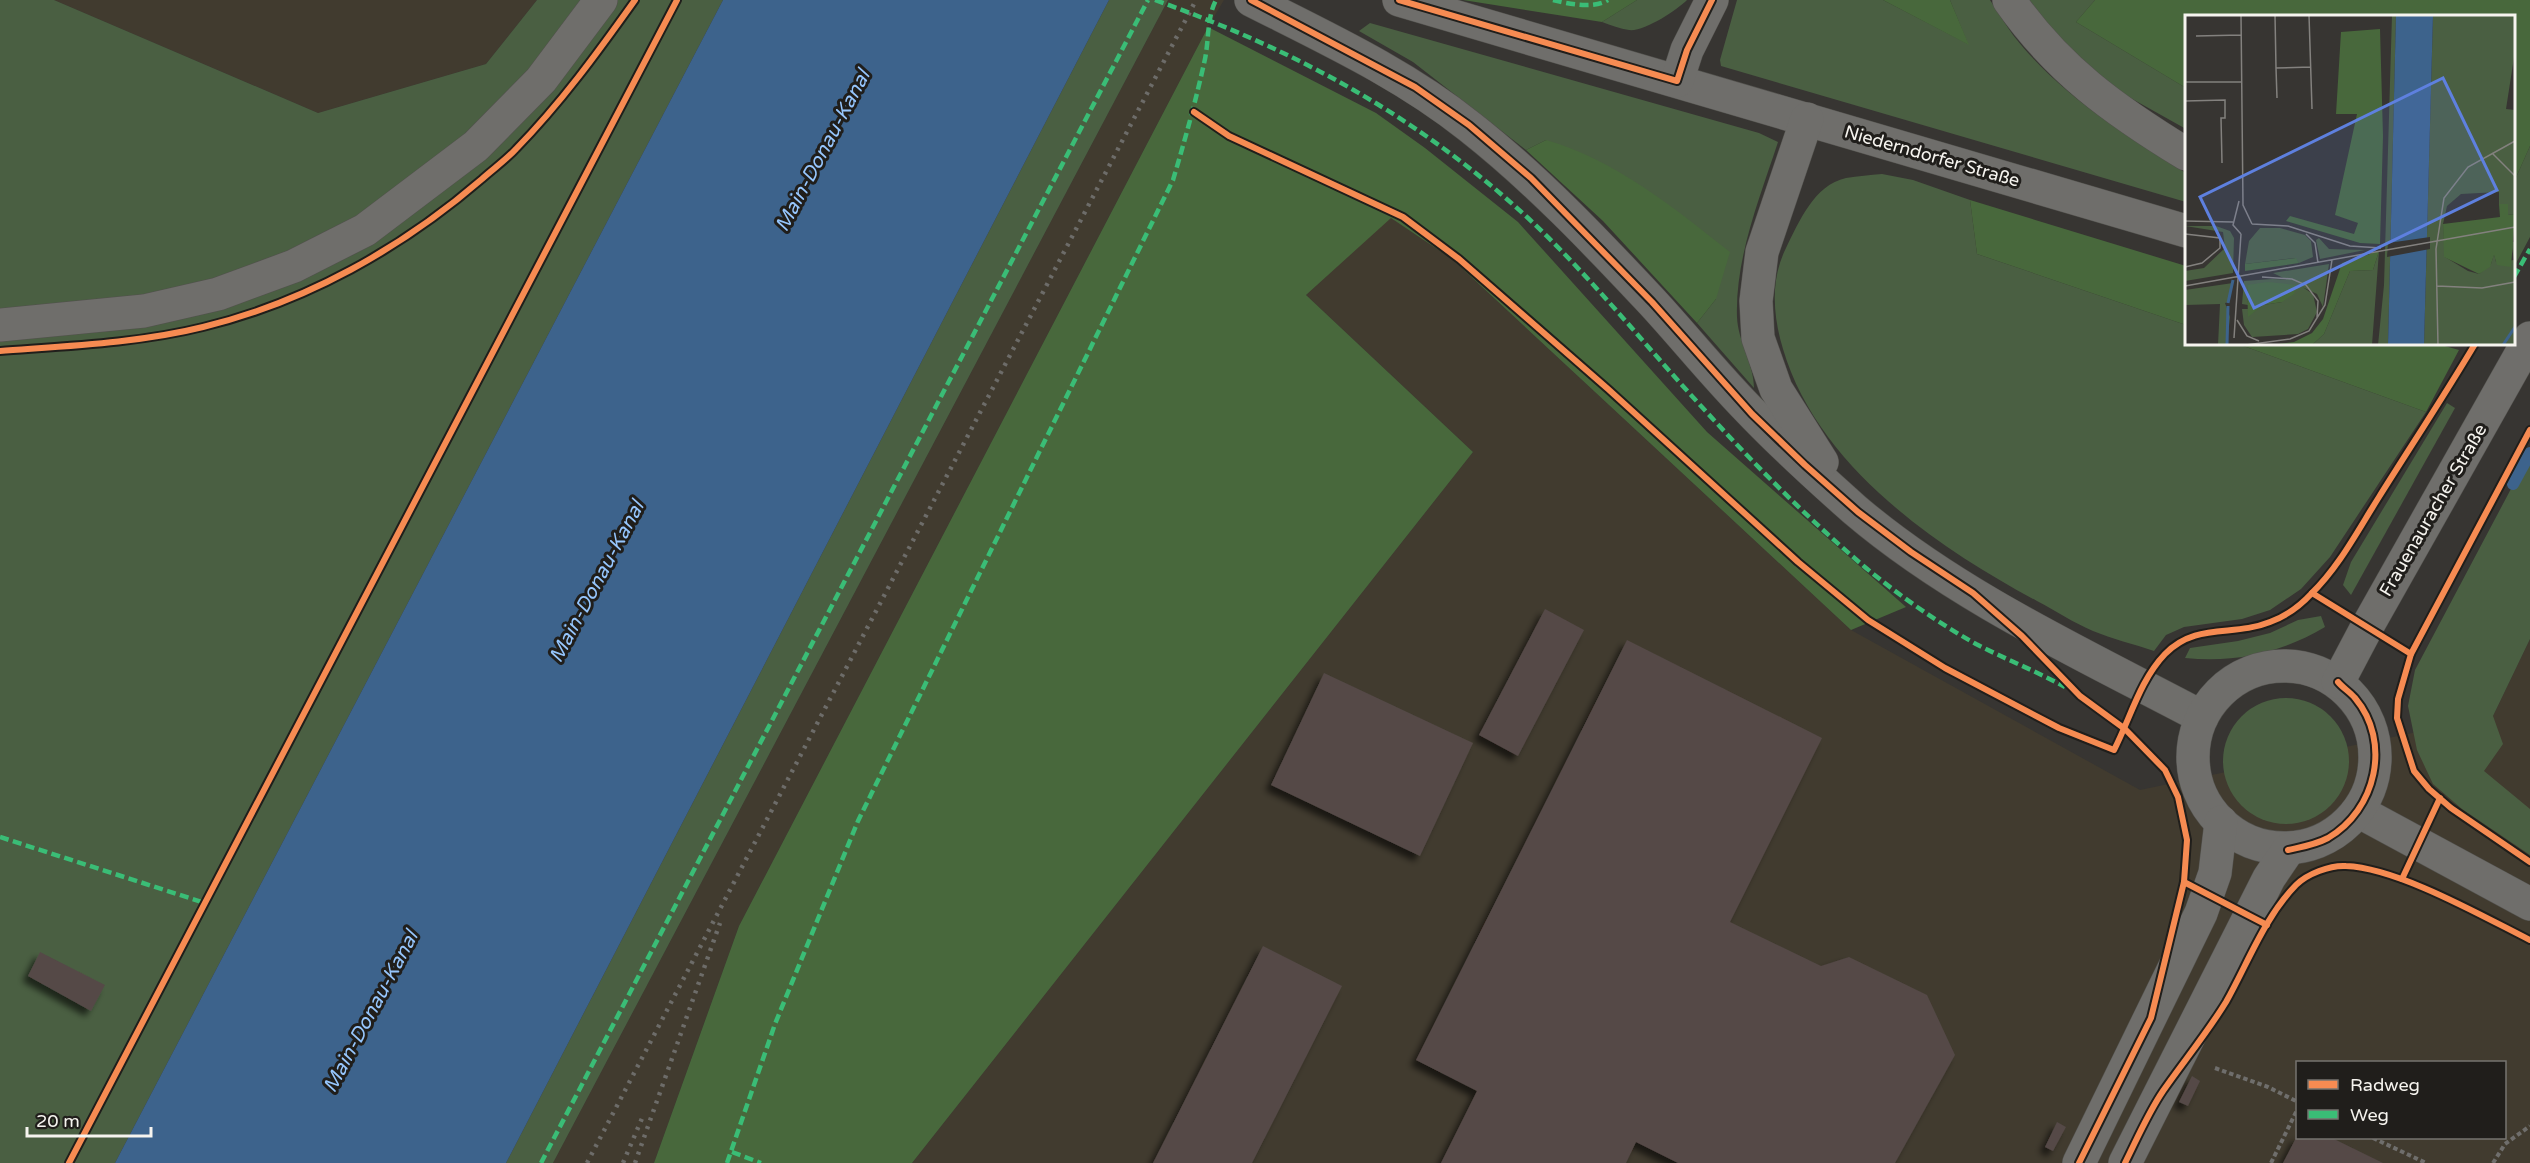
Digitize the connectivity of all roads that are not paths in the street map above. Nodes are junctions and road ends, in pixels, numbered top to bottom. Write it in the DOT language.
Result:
graph roads {
  1 [pos="601,0"];
  2 [pos="1251,0"];
  3 [pos="1399,0"];
  4 [pos="1712,0"];
  5 [pos="2009,0"];
  6 [pos="1677,81"];
  7 [pos="1807,119"];
  8 [pos="2185,153"];
  9 [pos="2185,230"];
  10 [pos="2515,322"];
  11 [pos="0,325"];
  12 [pos="2530,327"];
  13 [pos="2530,338"];
  14 [pos="1858,512"];
  15 [pos="2338,682"];
  16 [pos="2202,717"];
  17 [pos="2358,811"];
  18 [pos="2221,822"];
  19 [pos="2288,850"];
  20 [pos="2530,904"];
  21 [pos="2079,1163"];
  22 [pos="2125,1163"];
  1 -- 11 [label="main road"];
  2 -- 14 [label="main road"];
  3 -- 6 [label="main road, Niederndorfer Straße"];
  4 -- 6 [label="main road"];
  5 -- 8 [label="main road"];
  6 -- 7 [label="main road, Niederndorfer Straße"];
  7 -- 9 [label="main road, Niederndorfer Straße"];
  7 -- 14 [label="main road"];
  10 -- 12 [label="main road"];
  13 -- 15 [label="main road, Frauenauracher Straße"];
  14 -- 16 [label="main road"];
  15 -- 16 [label="main road"];
  15 -- 17 [label="main road"];
  16 -- 18 [label="main road"];
  17 -- 19 [label="main road"];
  17 -- 20 [label="main road"];
  18 -- 19 [label="main road"];
  18 -- 21 [label="main road"];
  19 -- 22 [label="main road"];
}
